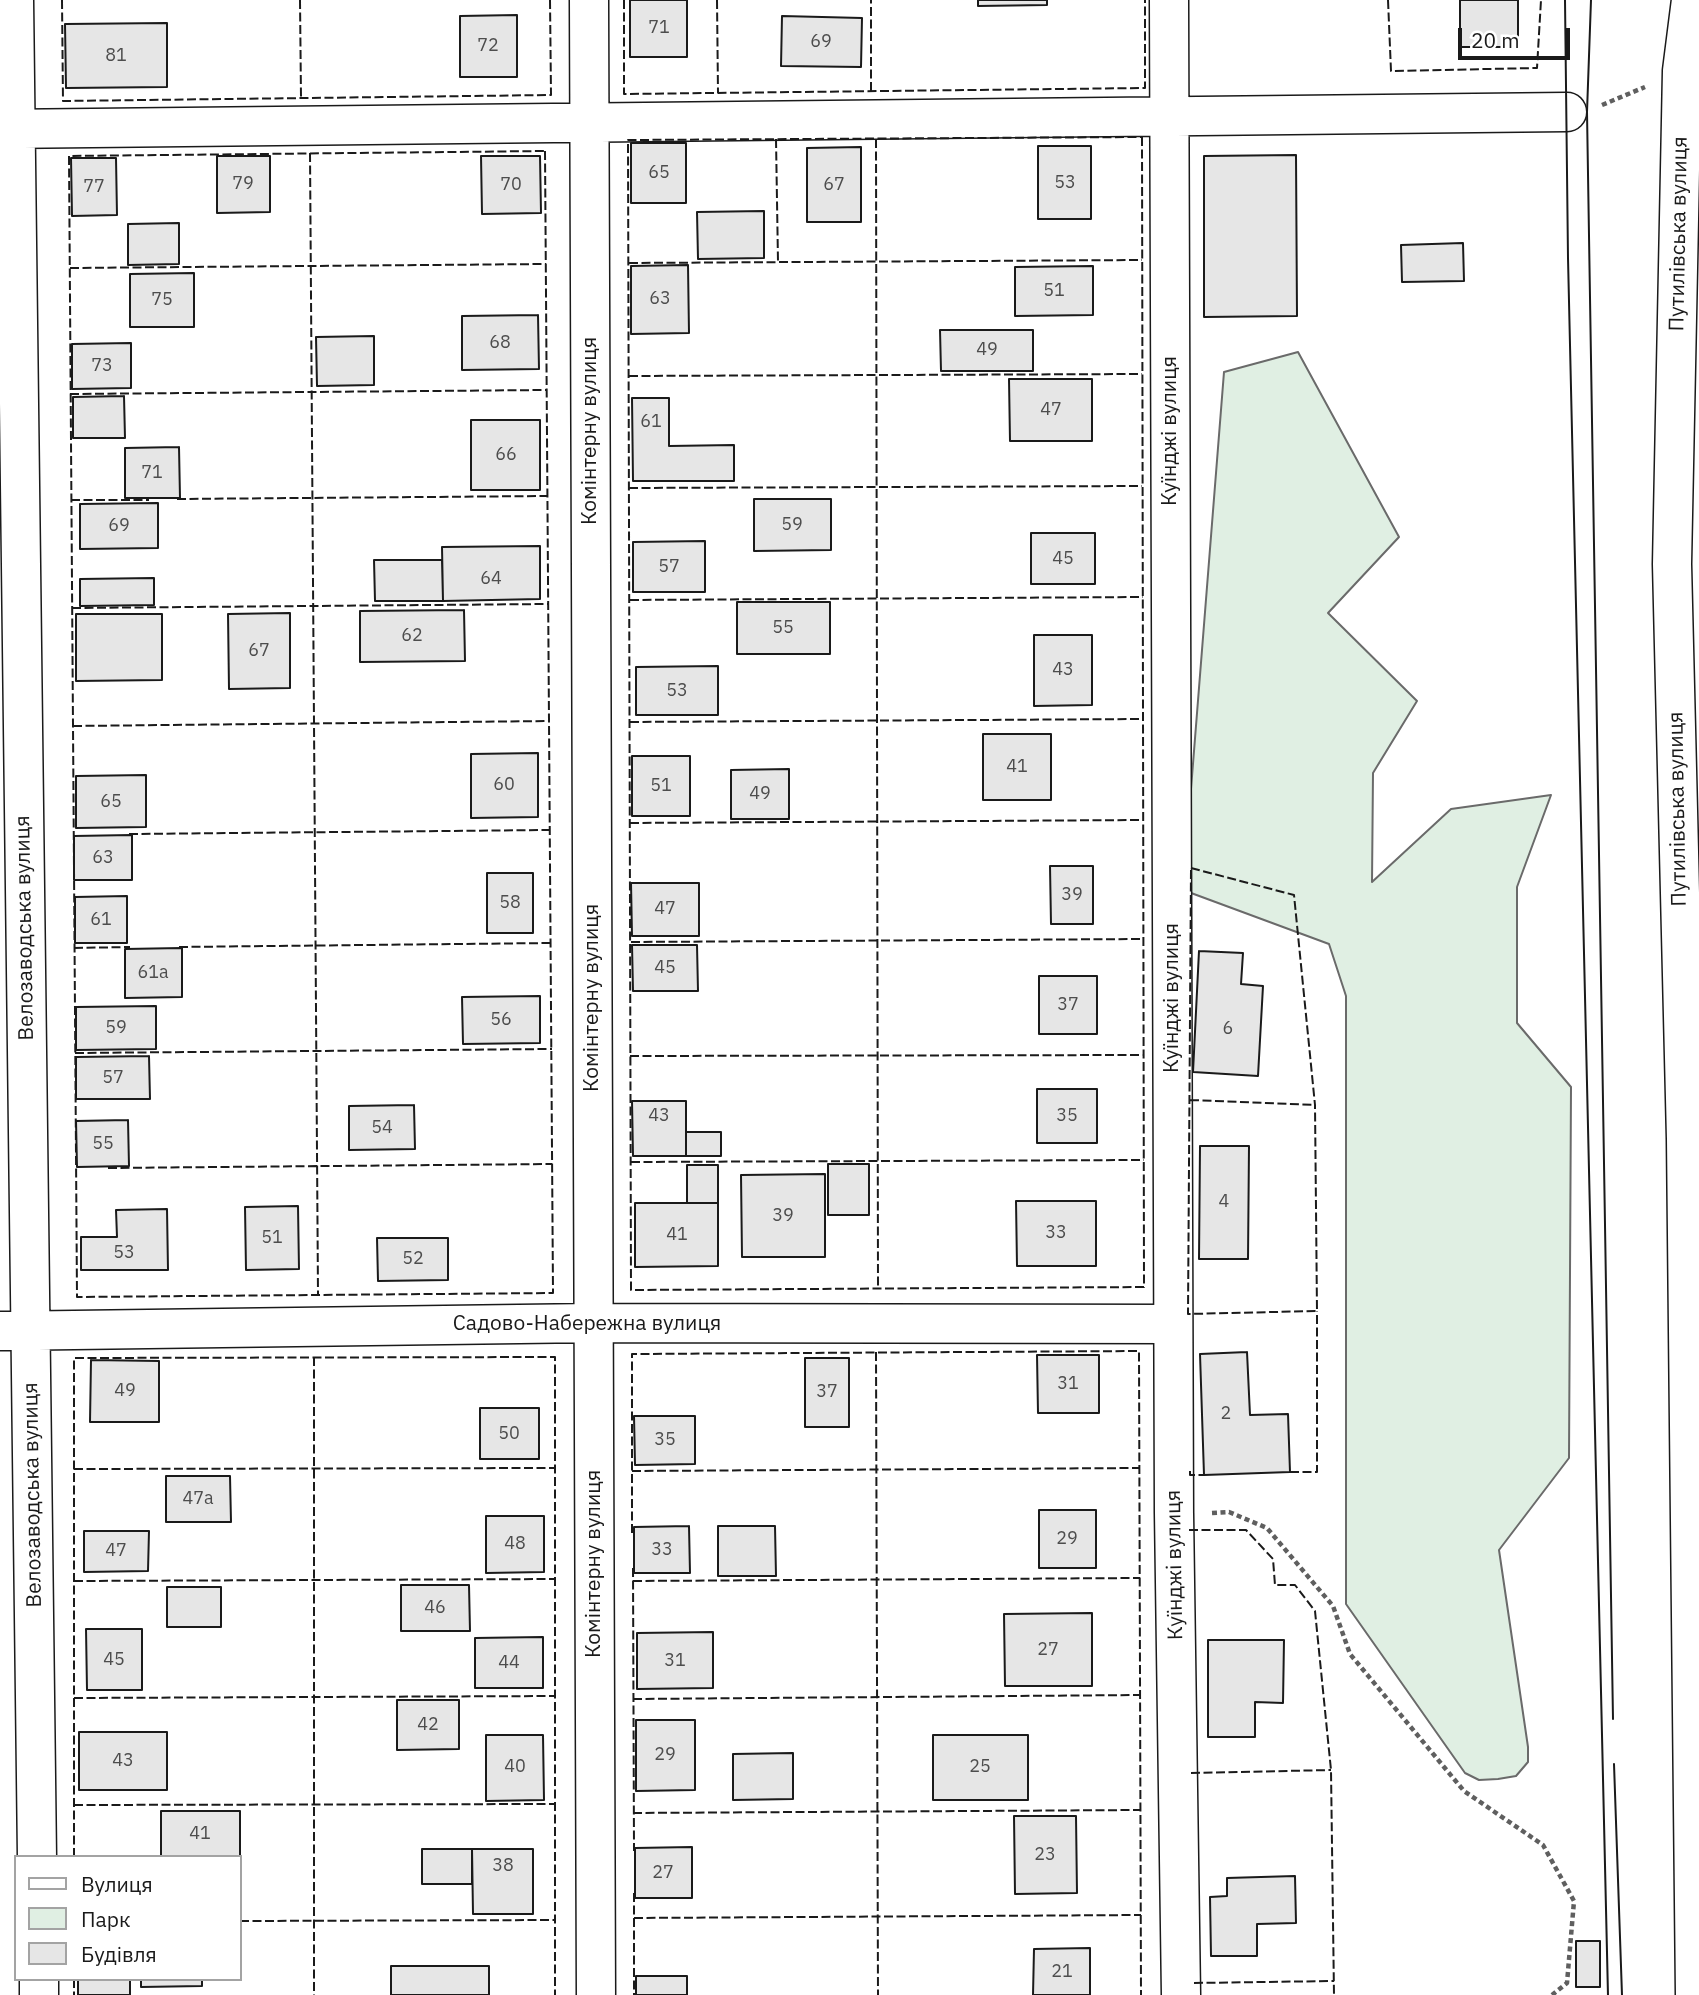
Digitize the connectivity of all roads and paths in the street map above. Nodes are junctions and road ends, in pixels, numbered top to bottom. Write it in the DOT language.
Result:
graph roads {
  1 [pos="14,0"];
  2 [pos="589,0"];
  3 [pos="1169,0"];
  4 [pos="1690,0"];
  5 [pos="1690,73"];
  6 [pos="1567,112"];
  7 [pos="1169,117"];
  8 [pos="589,123"];
  9 [pos="8,129"];
  10 [pos="1686,564"];
  11 [pos="1693,1139"];
  12 [pos="593,1323"];
  13 [pos="1173,1324"];
  14 [pos="15,1331"];
  15 [pos="1174,1513"];
  16 [pos="37,1855"];
  17 [pos="596,1995"];
  18 [pos="1181,1995"];
  19 [pos="1552,1995"];
  20 [pos="1695,1995"];
  1 -- 9 [label="street, Велозаводська вулиця"];
  2 -- 8 [label="street, Комінтерну вулиця"];
  3 -- 7 [label="street, Куїнджі вулиця"];
  4 -- 5 [label="street, Путилівська вулиця"];
  5 -- 6 [label="path"];
  5 -- 10 [label="street, Путилівська вулиця"];
  6 -- 7 [label="street"];
  7 -- 8 [label="street"];
  7 -- 13 [label="street, Куїнджі вулиця"];
  8 -- 9 [label="street"];
  8 -- 12 [label="street, Комінтерну вулиця"];
  9 -- 14 [label="street, Велозаводська вулиця"];
  10 -- 11 [label="street, Путилівська вулиця"];
  11 -- 20 [label="street, Путилівська вулиця"];
  12 -- 13 [label="street, Садово-Набережна вулиця"];
  12 -- 14 [label="street, Садово-Набережна вулиця"];
  12 -- 17 [label="street, Комінтерну вулиця"];
  13 -- 15 [label="street, Куїнджі вулиця"];
  14 -- 16 [label="street, Велозаводська вулиця"];
  15 -- 18 [label="street, Куїнджі вулиця"];
  15 -- 19 [label="path"];
}
